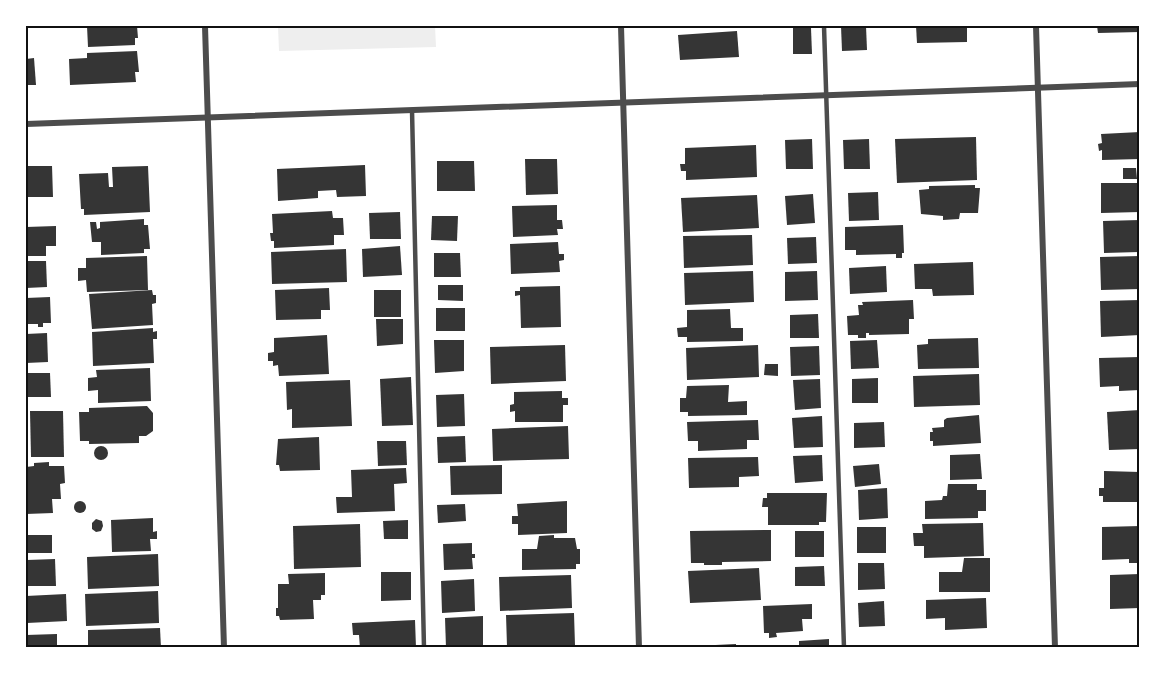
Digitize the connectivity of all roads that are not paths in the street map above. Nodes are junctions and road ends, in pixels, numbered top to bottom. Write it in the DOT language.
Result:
graph roads {
  1 [pos="205,26"];
  2 [pos="621,26"];
  3 [pos="824,26"];
  4 [pos="1036,26"];
  5 [pos="1140,84"];
  6 [pos="1038,87"];
  7 [pos="825,95"];
  8 [pos="624,103"];
  9 [pos="412,110"];
  10 [pos="208,117"];
  11 [pos="26,124"];
  12 [pos="224,648"];
  13 [pos="424,648"];
  14 [pos="639,648"];
  15 [pos="844,648"];
  16 [pos="1055,648"];
  1 -- 10 [label="street"];
  2 -- 8 [label="street"];
  3 -- 7 [label="lane"];
  4 -- 6 [label="street"];
  5 -- 6 [label="street"];
  6 -- 7 [label="street"];
  6 -- 16 [label="street"];
  7 -- 8 [label="street"];
  7 -- 15 [label="lane"];
  8 -- 9 [label="street"];
  8 -- 14 [label="street"];
  9 -- 10 [label="street"];
  9 -- 13 [label="lane"];
  10 -- 11 [label="street"];
  10 -- 12 [label="street"];
}
